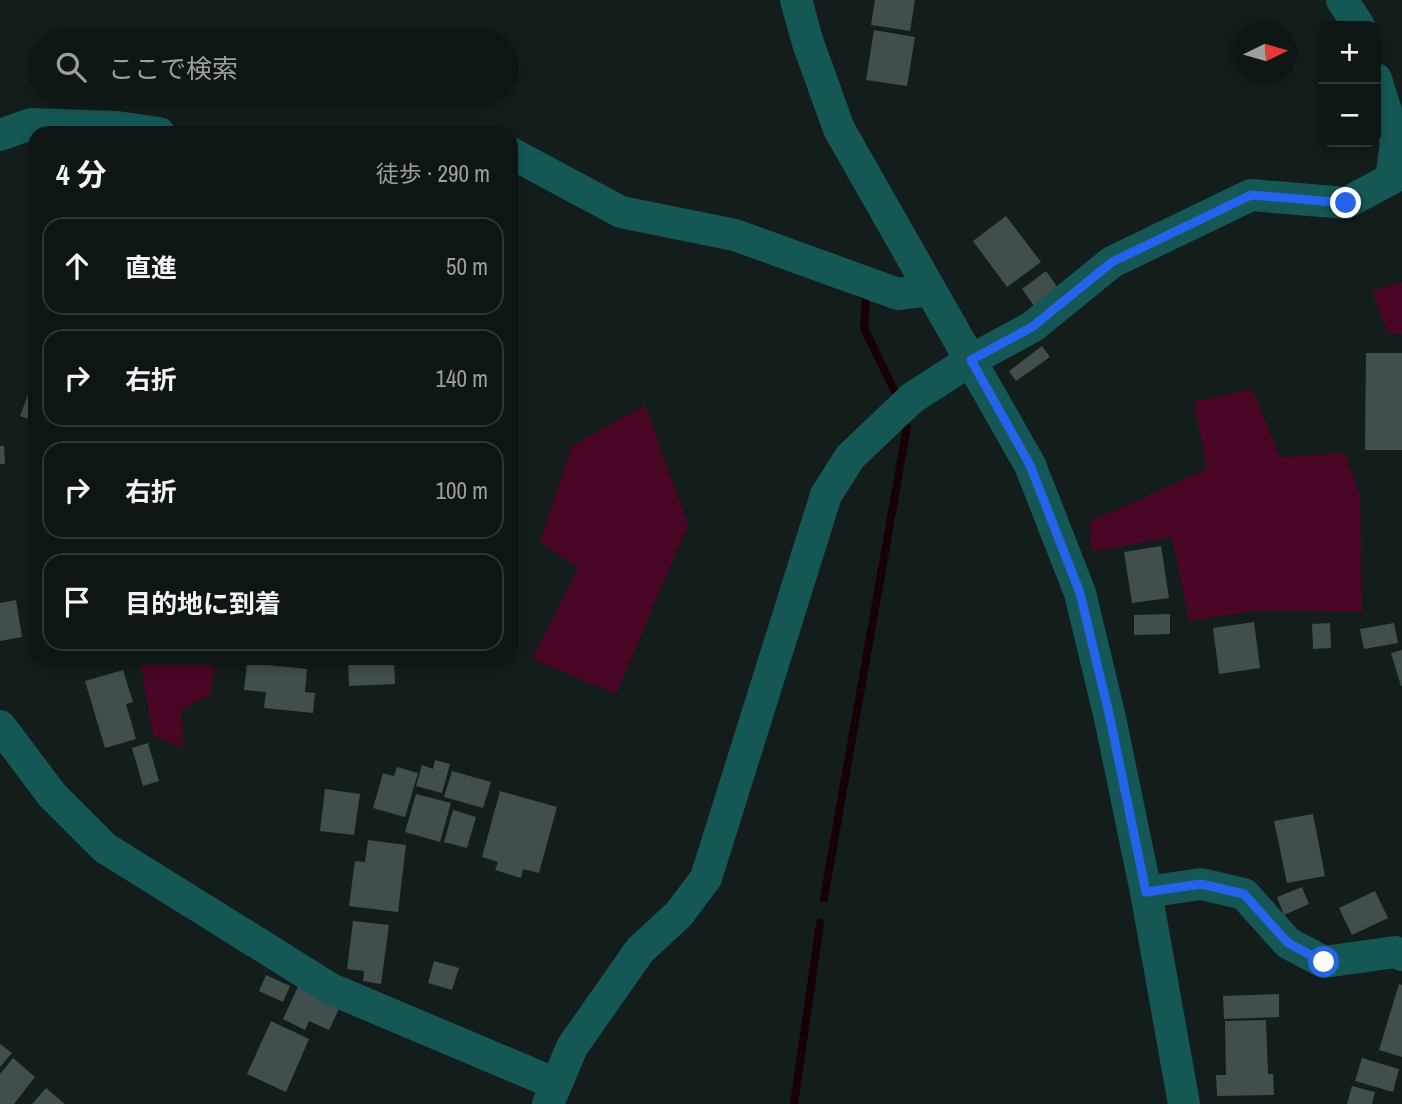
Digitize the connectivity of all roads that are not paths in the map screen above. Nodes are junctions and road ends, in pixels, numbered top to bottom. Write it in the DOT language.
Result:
graph roads {
  1 [pos="796,0"];
  2 [pos="1342,0"];
  3 [pos="1356,21"];
  4 [pos="1378,84"];
  5 [pos="88,126"];
  6 [pos="0,135"];
  7 [pos="518,157"];
  8 [pos="930,290"];
  9 [pos="971,360"];
  10 [pos="0,726"];
  11 [pos="1146,892"];
  12 [pos="1402,955"];
  13 [pos="552,1094"];
  14 [pos="1184,1104"];
  1 -- 8 [label="street"];
  2 -- 3 [label="street"];
  4 -- 9 [label="street"];
  5 -- 6 [label="street"];
  7 -- 8 [label="street"];
  8 -- 9 [label="street"];
  9 -- 11 [label="street"];
  9 -- 13 [label="street"];
  10 -- 13 [label="street"];
  11 -- 12 [label="street"];
  11 -- 14 [label="street"];
}
